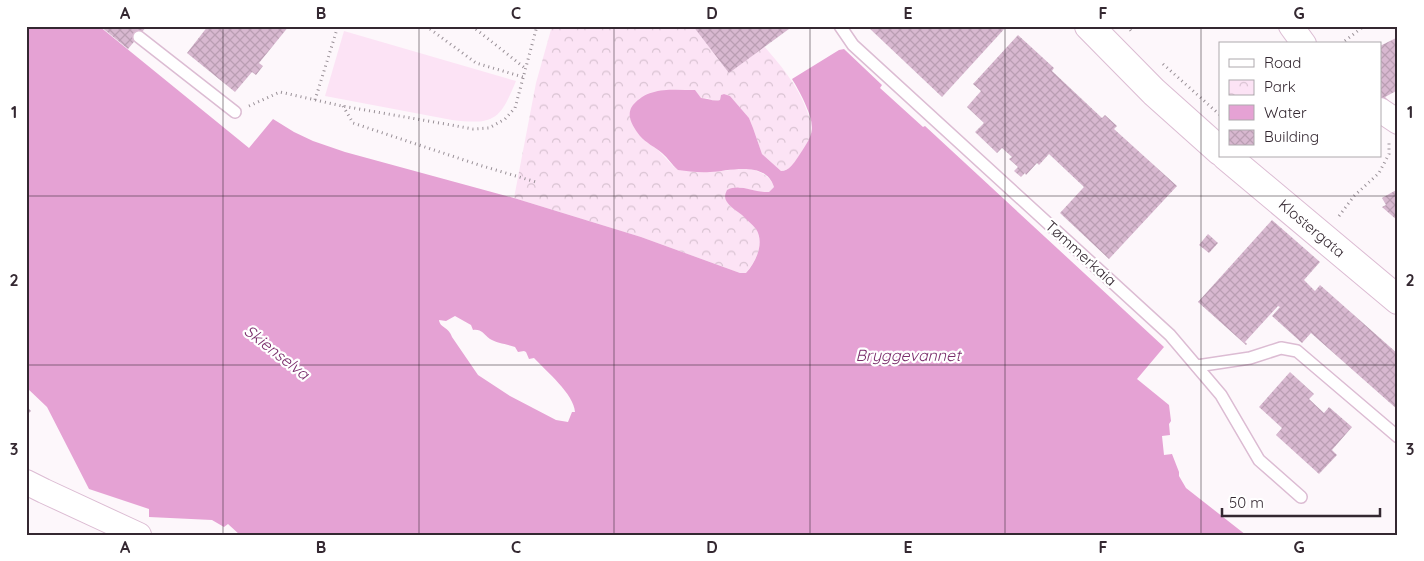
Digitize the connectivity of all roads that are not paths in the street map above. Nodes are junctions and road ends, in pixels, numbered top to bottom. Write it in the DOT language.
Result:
graph roads {
  1 [pos="840,26"];
  2 [pos="1089,26"];
  3 [pos="1290,26"];
  4 [pos="139,37"];
  5 [pos="1302,42"];
  6 [pos="234,112"];
  7 [pos="1219,150"];
  8 [pos="1228,158"];
  9 [pos="1398,300"];
  10 [pos="1197,366"];
  11 [pos="1398,437"];
  12 [pos="26,482"];
  13 [pos="1301,497"];
  14 [pos="139,535"];
  1 -- 10 [label="lane, Tømmerkaia"];
  2 -- 7 [label="main road"];
  3 -- 5 [label="street"];
  4 -- 6 [label="lane"];
  8 -- 9 [label="main road, Klostergata"];
  10 -- 11 [label="lane"];
  10 -- 13 [label="lane, Tømmerkaia"];
  12 -- 14 [label="street"];
}
